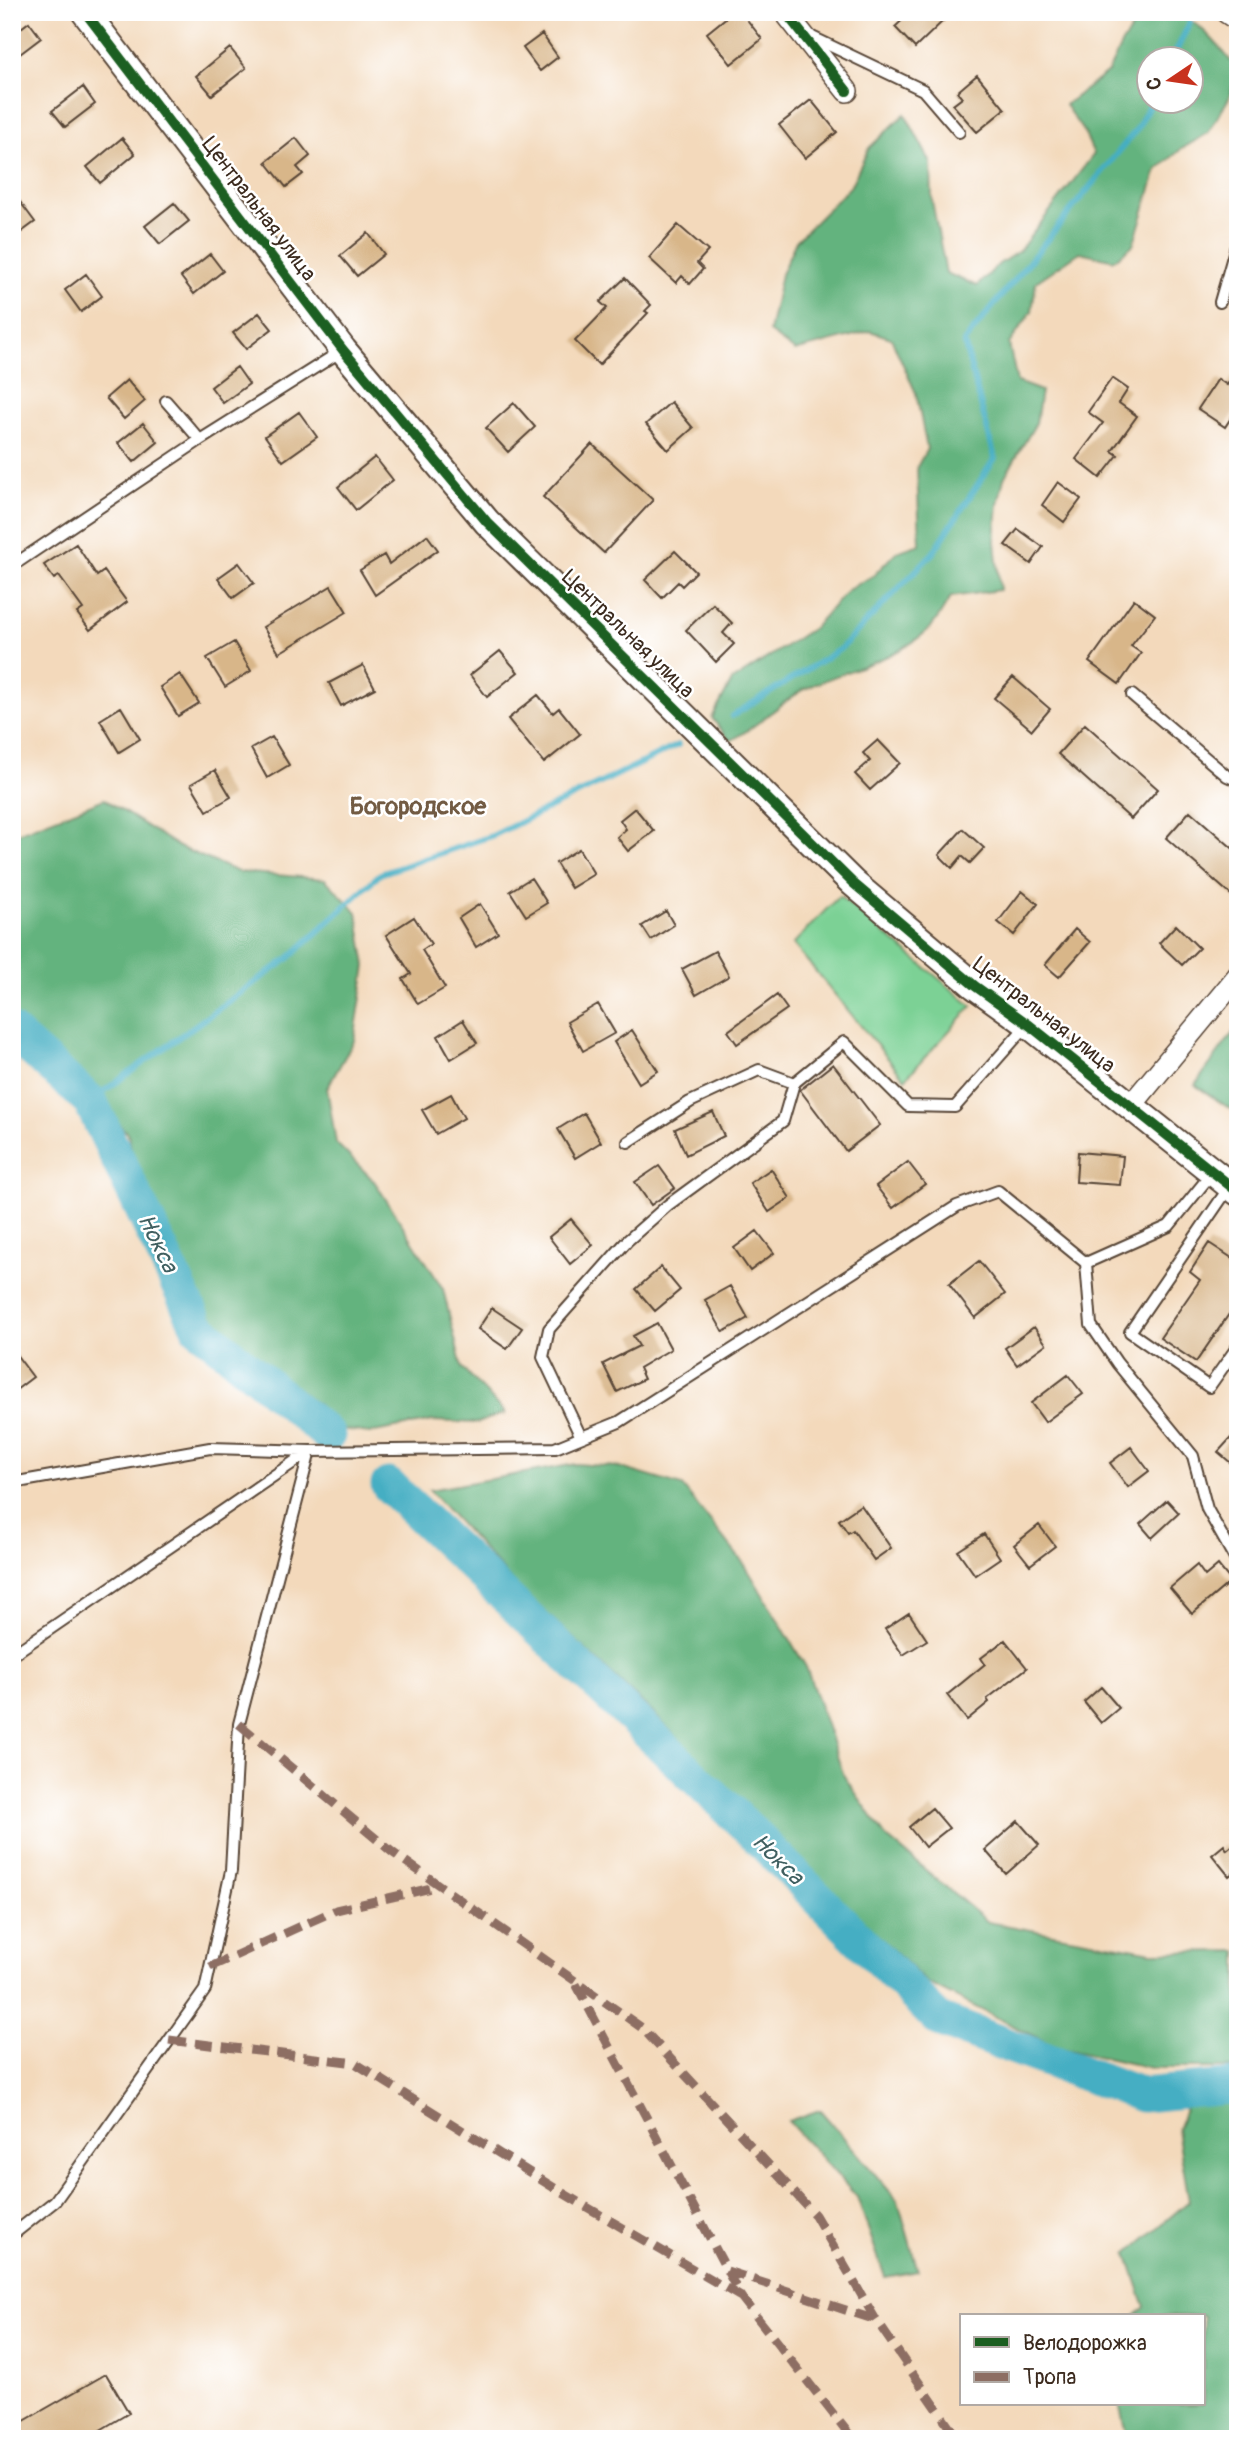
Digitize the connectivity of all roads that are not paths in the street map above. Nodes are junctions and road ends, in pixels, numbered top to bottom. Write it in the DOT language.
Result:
graph roads {
  1 [pos="85,12"];
  2 [pos="785,12"];
  3 [pos="1226,12"];
  4 [pos="1238,20"];
  5 [pos="801,32"];
  6 [pos="847,90"];
  7 [pos="959,132"];
  8 [pos="1238,239"];
  9 [pos="1220,302"];
  10 [pos="343,350"];
  11 [pos="166,401"];
  12 [pos="200,440"];
  13 [pos="12,566"];
  14 [pos="1132,695"];
  15 [pos="1238,781"];
  16 [pos="1238,976"];
  17 [pos="1028,1024"];
  18 [pos="794,1083"];
  19 [pos="1129,1108"];
  20 [pos="628,1142"];
  21 [pos="1227,1184"];
  22 [pos="1086,1263"];
  23 [pos="1238,1346"];
  24 [pos="581,1437"];
  25 [pos="310,1451"];
  26 [pos="12,1482"];
  27 [pos="1238,1564"];
  28 [pos="12,1655"];
  29 [pos="12,2235"];
  1 -- 10 [label="street, Центральная улица"];
  2 -- 5 [label="street"];
  3 -- 4 [label="street"];
  5 -- 6 [label="street"];
  5 -- 7 [label="lane"];
  8 -- 9 [label="lane"];
  10 -- 12 [label="lane"];
  10 -- 17 [label="street, Центральная улица"];
  11 -- 12 [label="lane"];
  12 -- 13 [label="lane"];
  14 -- 15 [label="lane"];
  16 -- 19 [label="street"];
  17 -- 18 [label="lane"];
  17 -- 19 [label="street, Центральная улица"];
  18 -- 20 [label="lane"];
  18 -- 24 [label="lane"];
  19 -- 21 [label="street, Центральная улица"];
  21 -- 22 [label="lane"];
  21 -- 23 [label="lane"];
  22 -- 24 [label="lane"];
  22 -- 27 [label="lane"];
  24 -- 25 [label="lane"];
  25 -- 26 [label="lane"];
  25 -- 28 [label="lane"];
  25 -- 29 [label="lane"];
}
